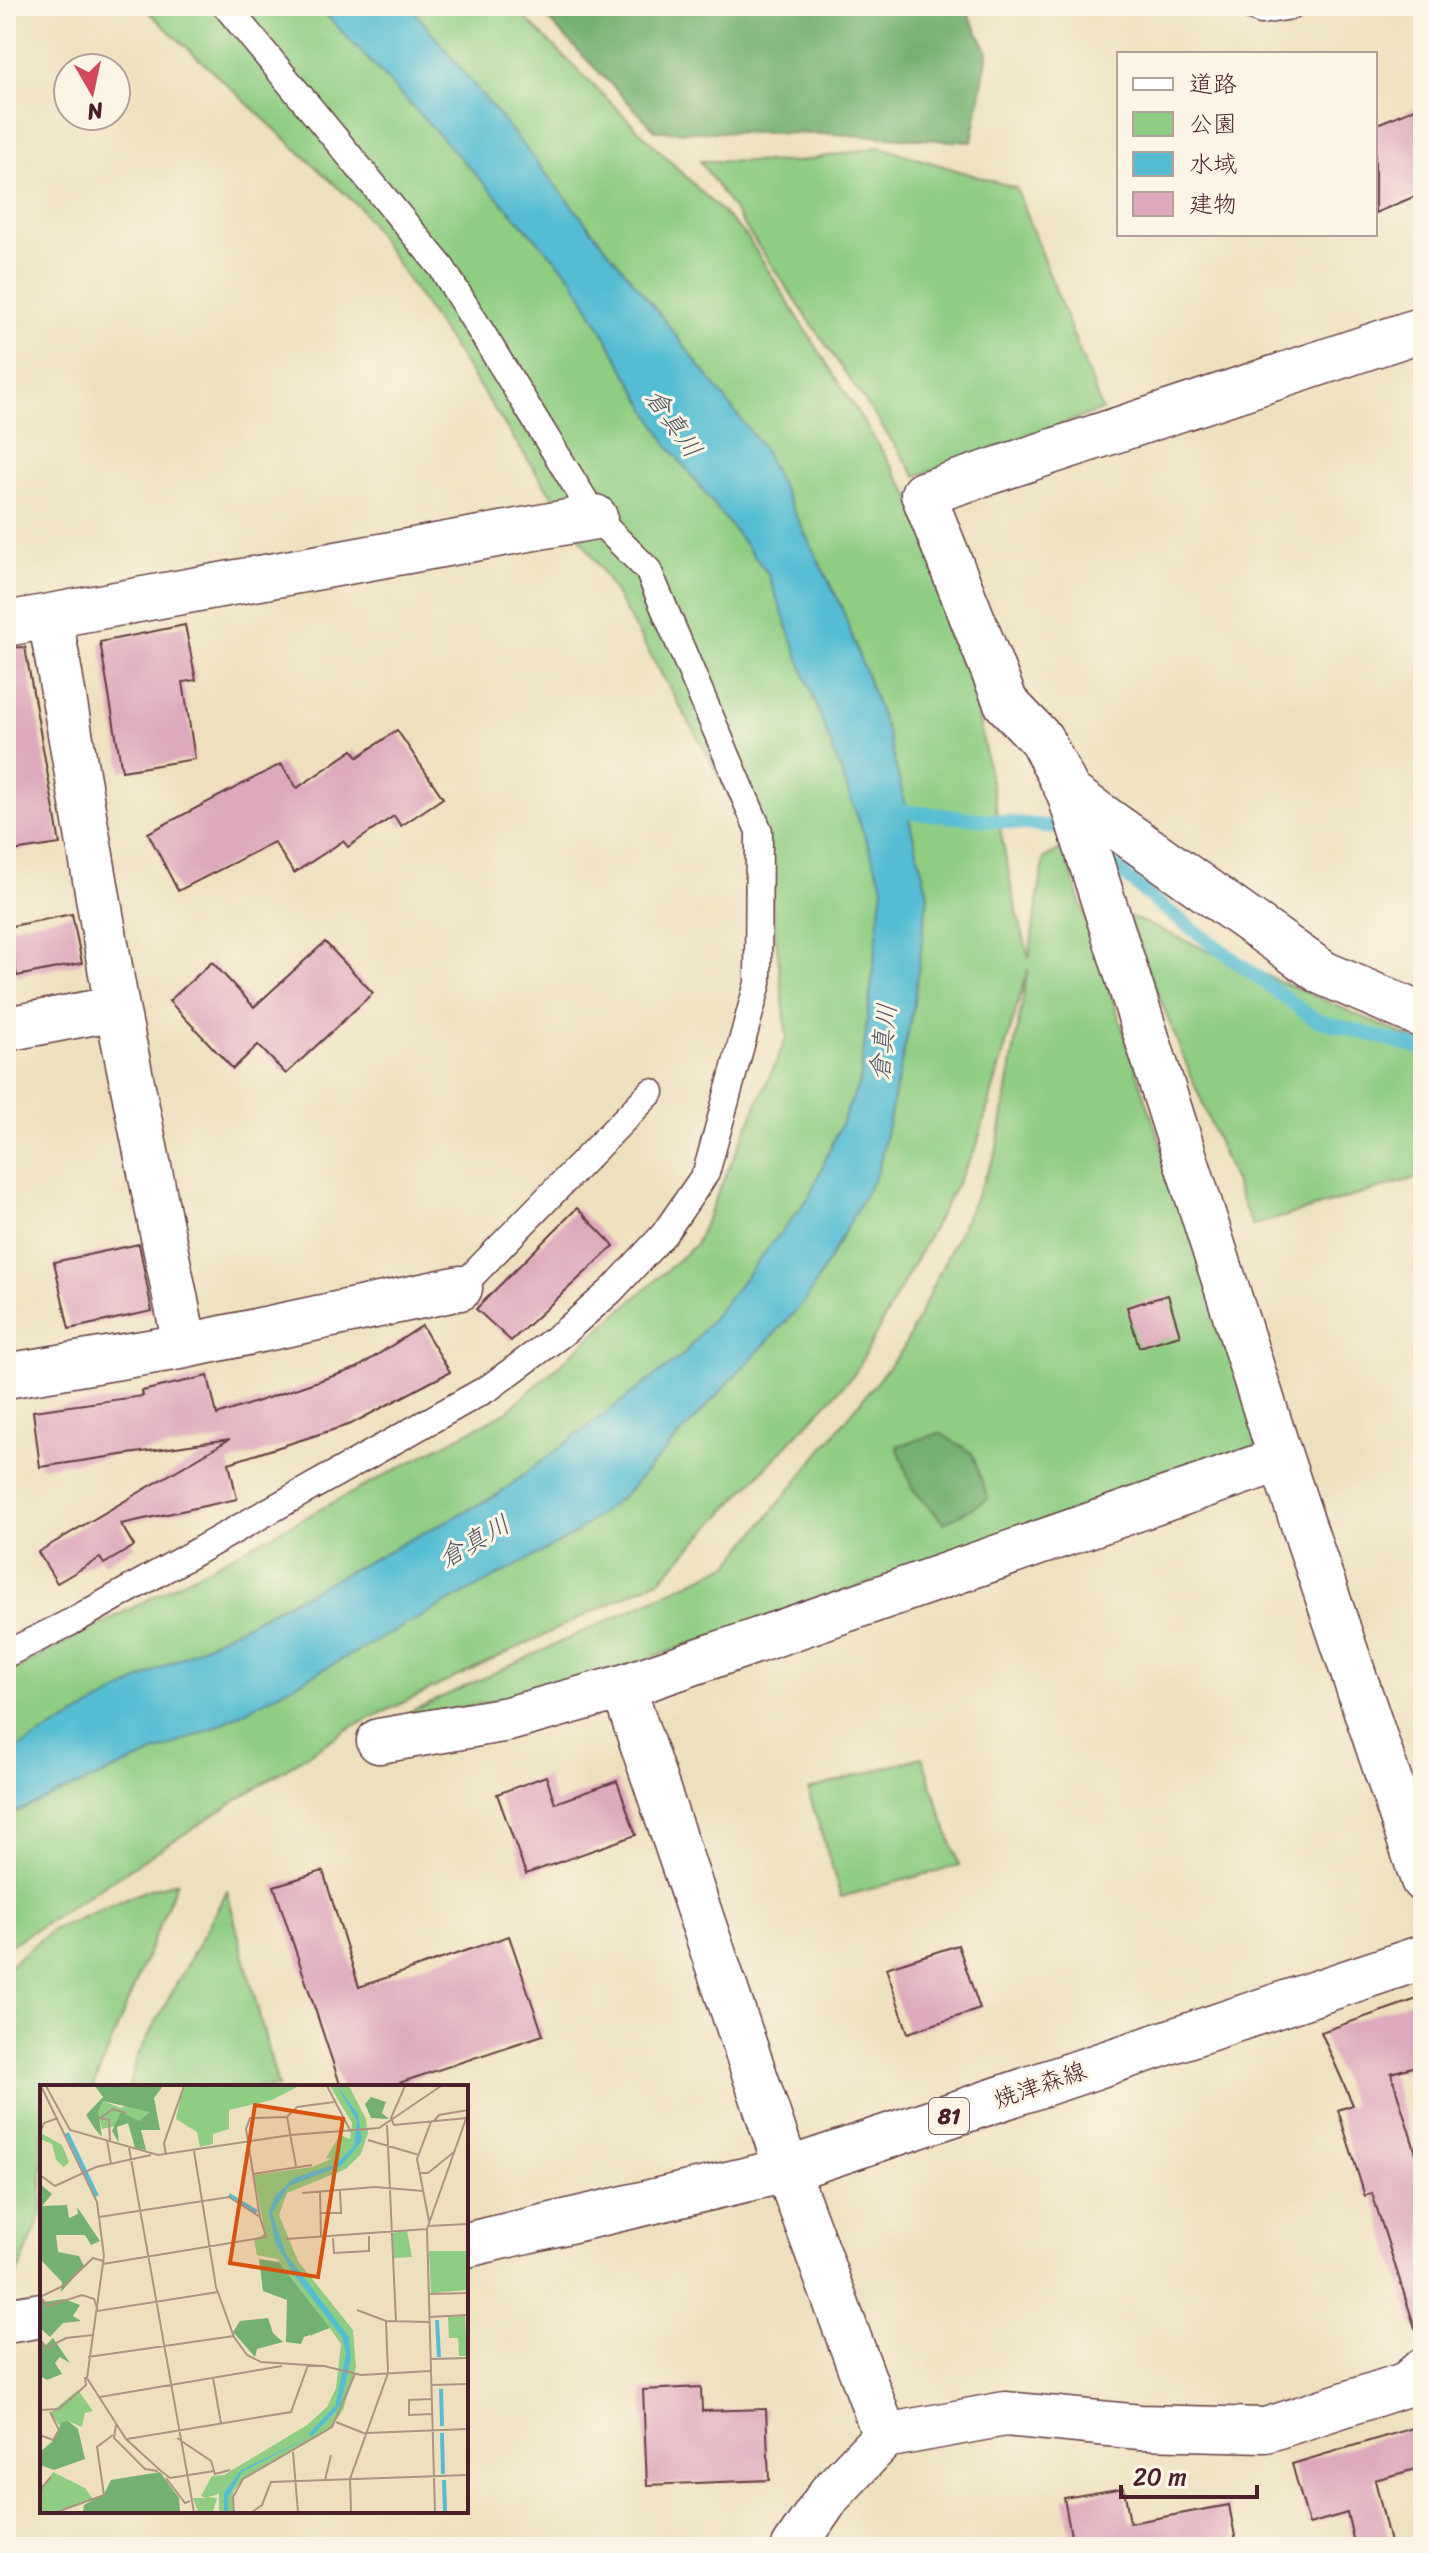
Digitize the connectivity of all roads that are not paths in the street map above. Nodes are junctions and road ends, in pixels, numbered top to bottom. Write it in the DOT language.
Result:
graph roads {
  1 [pos="226,6"];
  2 [pos="1249,6"];
  3 [pos="1292,6"];
  4 [pos="1423,329"];
  5 [pos="595,517"];
  6 [pos="50,616"];
  7 [pos="6,624"];
  8 [pos="1072,804"];
  9 [pos="117,1008"];
  10 [pos="1423,1016"];
  11 [pos="6,1029"];
  12 [pos="651,1092"];
  13 [pos="460,1288"];
  14 [pos="185,1346"];
  15 [pos="6,1376"];
  16 [pos="1281,1459"];
  17 [pos="6,1654"];
  18 [pos="623,1687"];
  19 [pos="379,1741"];
  20 [pos="1423,1880"];
  21 [pos="1423,1957"];
  22 [pos="787,2170"];
  23 [pos="468,2245"];
  24 [pos="40,2315"];
  25 [pos="6,2321"];
  26 [pos="1423,2370"];
  27 [pos="885,2436"];
  28 [pos="794,2547"];
  1 -- 5 [label="lane"];
  2 -- 3 [label="lane"];
  4 -- 8 [label="street"];
  5 -- 6 [label="street"];
  5 -- 17 [label="lane"];
  6 -- 7 [label="street"];
  6 -- 9 [label="street"];
  8 -- 10 [label="street"];
  8 -- 16 [label="street"];
  9 -- 11 [label="street"];
  9 -- 14 [label="street"];
  12 -- 13 [label="lane"];
  13 -- 14 [label="street"];
  14 -- 15 [label="street"];
  16 -- 18 [label="street"];
  16 -- 20 [label="street"];
  18 -- 19 [label="street"];
  18 -- 22 [label="street"];
  21 -- 22 [label="street, 焼津森線 / 81"];
  22 -- 23 [label="street, 焼津森線 / 81"];
  22 -- 27 [label="street"];
  24 -- 25 [label="street"];
  26 -- 27 [label="street"];
  27 -- 28 [label="street"];
}
